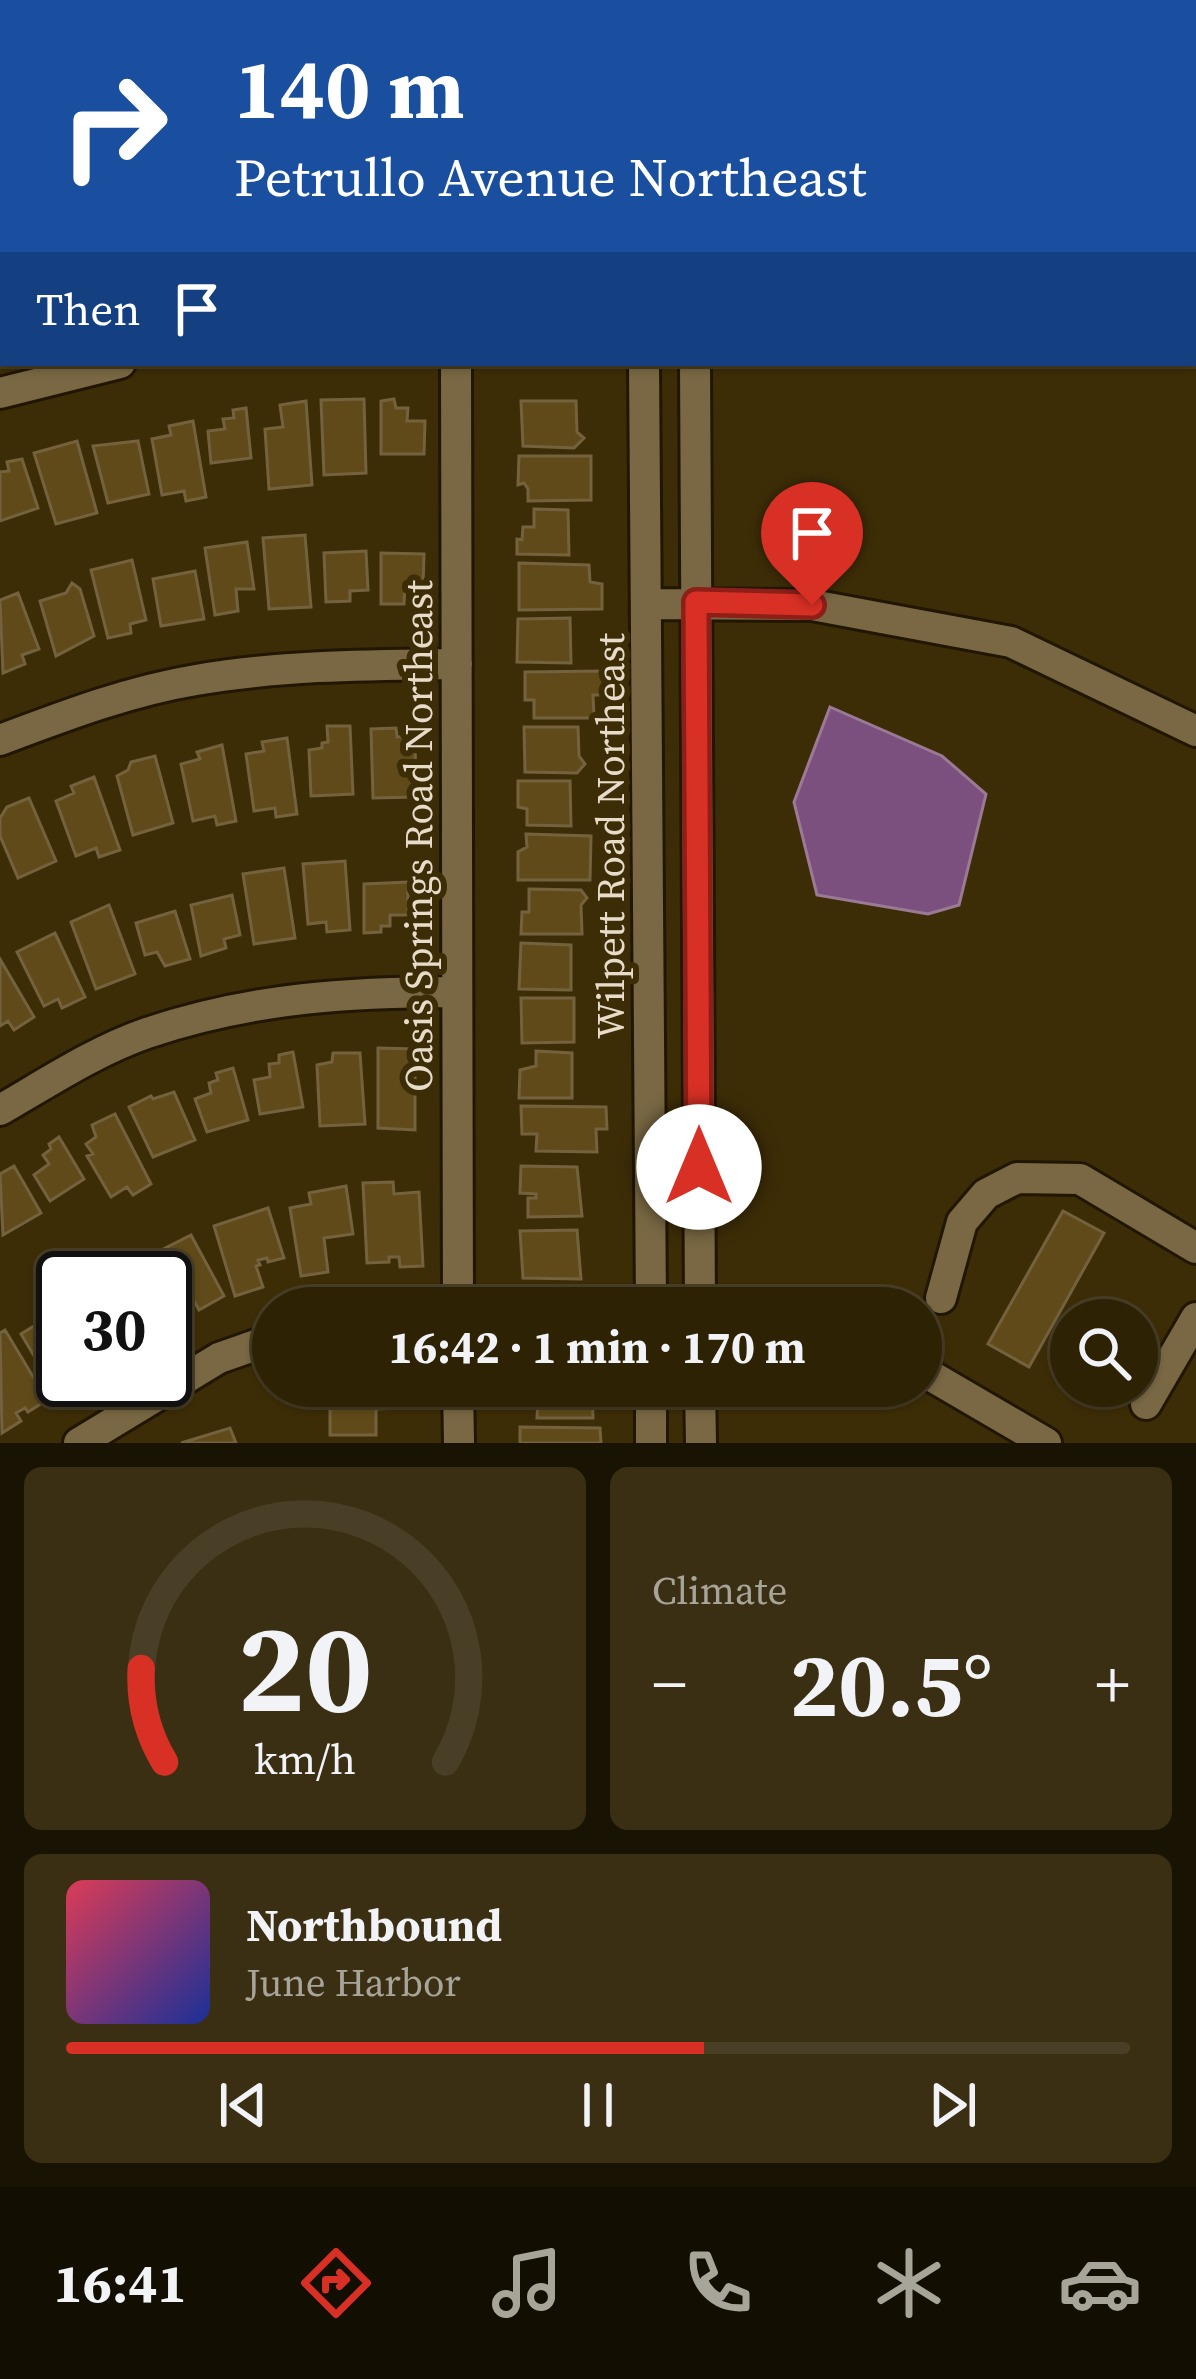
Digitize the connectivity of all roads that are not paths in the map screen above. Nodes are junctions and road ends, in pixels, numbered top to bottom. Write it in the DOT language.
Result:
graph roads {
  1 [pos="108,366"];
  2 [pos="456,366"];
  3 [pos="644,366"];
  4 [pos="695,366"];
  5 [pos="0,392"];
  6 [pos="696,602"];
  7 [pos="647,604"];
  8 [pos="457,664"];
  9 [pos="1196,730"];
  10 [pos="0,740"];
  11 [pos="458,992"];
  12 [pos="0,1110"];
  13 [pos="1196,1248"];
  14 [pos="458,1287"];
  15 [pos="651,1287"];
  16 [pos="700,1287"];
  17 [pos="942,1294"];
  18 [pos="1196,1318"];
  19 [pos="252,1346"];
  20 [pos="942,1382"];
  21 [pos="1158,1383"];
  22 [pos="458,1407"];
  23 [pos="651,1407"];
  24 [pos="700,1407"];
  25 [pos="79,1443"];
  26 [pos="459,1443"];
  27 [pos="651,1443"];
  28 [pos="701,1443"];
  29 [pos="1046,1443"];
  1 -- 5 [label="street"];
  2 -- 8 [label="street, Oasis Springs Road Northeast"];
  3 -- 7 [label="street, Wilpett Road Northeast"];
  4 -- 6 [label="street"];
  6 -- 7 [label="street"];
  6 -- 9 [label="street"];
  6 -- 16 [label="street"];
  7 -- 15 [label="street, Wilpett Road Northeast"];
  8 -- 10 [label="street"];
  8 -- 11 [label="street, Oasis Springs Road Northeast"];
  11 -- 12 [label="street"];
  11 -- 14 [label="street, Oasis Springs Road Northeast"];
  13 -- 17 [label="street"];
  18 -- 21 [label="street"];
  19 -- 25 [label="street"];
  20 -- 29 [label="street"];
  22 -- 26 [label="street"];
  23 -- 27 [label="street"];
  24 -- 28 [label="street"];
}
